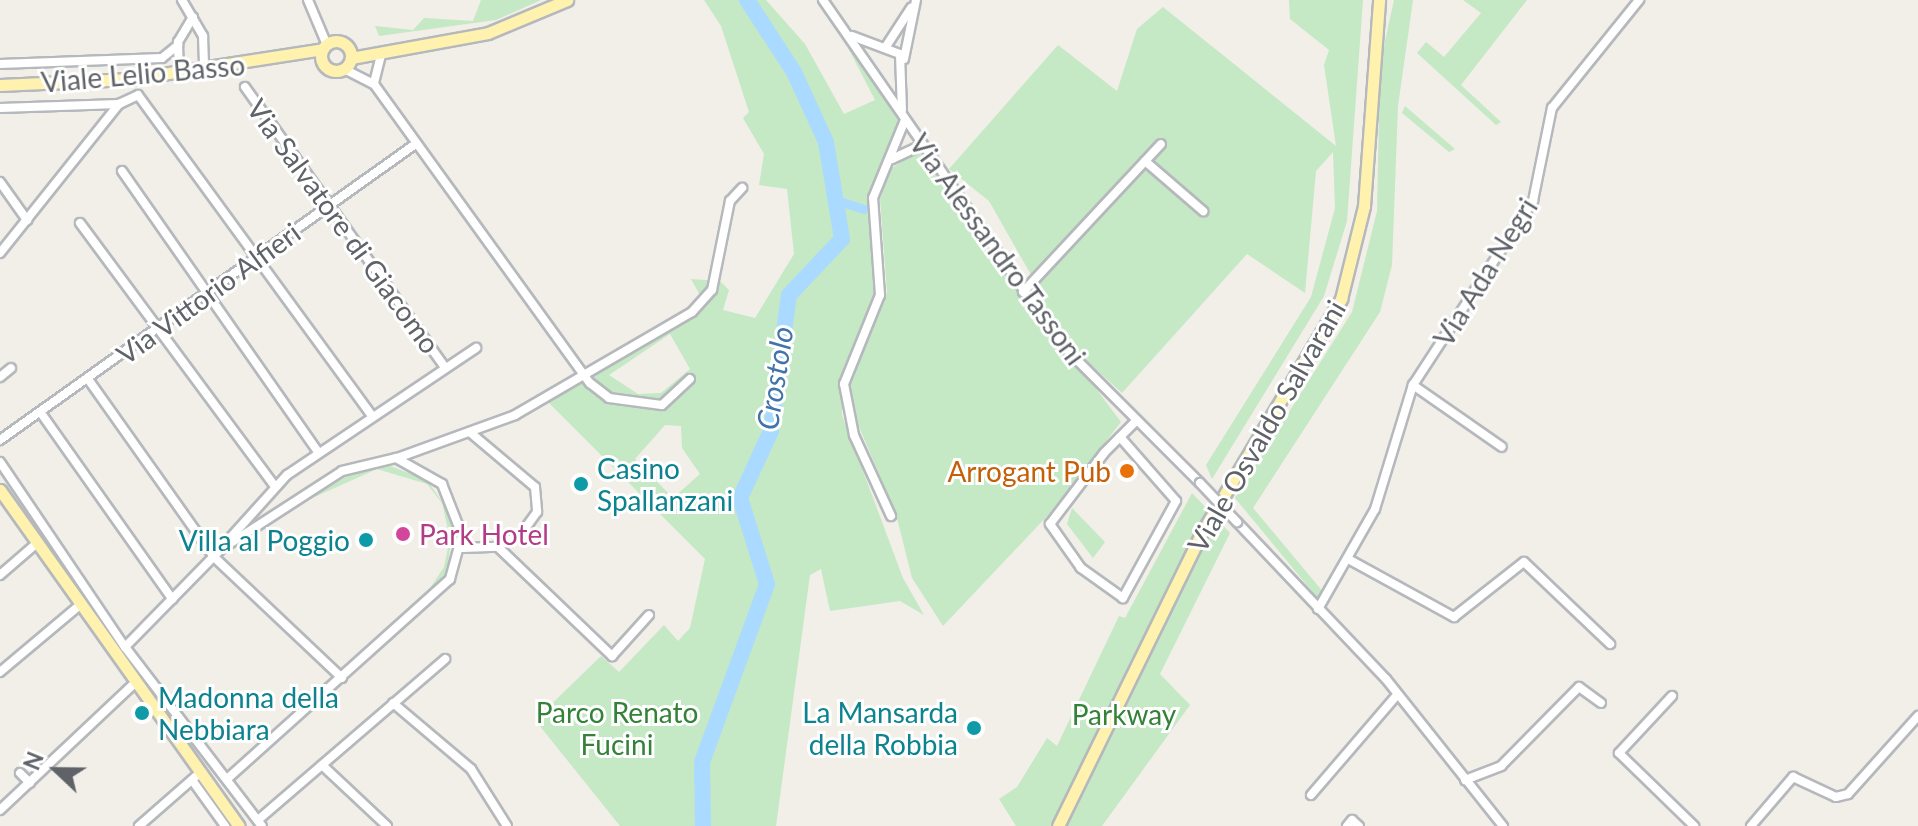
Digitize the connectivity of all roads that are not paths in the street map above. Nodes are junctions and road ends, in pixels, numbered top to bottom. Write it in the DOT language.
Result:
graph roads {
  1 [pos="182,0"];
  2 [pos="308,0"];
  3 [pos="567,0"];
  4 [pos="823,0"];
  5 [pos="916,0"];
  6 [pos="1379,0"];
  7 [pos="1639,0"];
  8 [pos="193,17"];
  9 [pos="848,33"];
  10 [pos="178,45"];
  11 [pos="347,45"];
  12 [pos="325,47"];
  13 [pos="883,48"];
  14 [pos="378,50"];
  15 [pos="286,60"];
  16 [pos="904,60"];
  17 [pos="349,63"];
  18 [pos="0,64"];
  19 [pos="870,64"];
  20 [pos="324,65"];
  21 [pos="204,70"];
  22 [pos="179,73"];
  23 [pos="901,75"];
  24 [pos="374,81"];
  25 [pos="885,82"];
  26 [pos="0,85"];
  27 [pos="245,87"];
  28 [pos="119,104"];
  29 [pos="0,108"];
  30 [pos="904,115"];
  31 [pos="1161,144"];
  32 [pos="414,145"];
  33 [pos="920,146"];
  34 [pos="891,159"];
  35 [pos="1145,161"];
  36 [pos="122,171"];
  37 [pos="0,182"];
  38 [pos="742,188"];
  39 [pos="330,206"];
  40 [pos="1203,211"];
  41 [pos="27,220"];
  42 [pos="80,223"];
  43 [pos="0,253"];
  44 [pos="258,256"];
  45 [pos="1023,292"];
  46 [pos="208,293"];
  47 [pos="160,329"];
  48 [pos="476,348"];
  49 [pos="443,365"];
  50 [pos="11,368"];
  51 [pos="587,375"];
  52 [pos="0,377"];
  53 [pos="88,379"];
  54 [pos="690,379"];
  55 [pos="1413,385"];
  56 [pos="41,413"];
  57 [pos="371,414"];
  58 [pos="1136,421"];
  59 [pos="472,434"];
  60 [pos="1120,437"];
  61 [pos="0,440"];
  62 [pos="1502,447"];
  63 [pos="318,452"];
  64 [pos="396,458"];
  65 [pos="0,462"];
  66 [pos="275,487"];
  67 [pos="0,491"];
  68 [pos="891,516"];
  69 [pos="37,543"];
  70 [pos="498,547"];
  71 [pos="462,548"];
  72 [pos="217,554"];
  73 [pos="1350,560"];
  74 [pos="0,575"];
  75 [pos="172,599"];
  76 [pos="81,604"];
  77 [pos="1318,609"];
  78 [pos="649,615"];
  79 [pos="1610,644"];
  80 [pos="125,647"];
  81 [pos="445,659"];
  82 [pos="0,672"];
  83 [pos="342,678"];
  84 [pos="136,682"];
  85 [pos="1398,694"];
  86 [pos="1672,696"];
  87 [pos="393,703"];
  88 [pos="1601,703"];
  89 [pos="1918,716"];
  90 [pos="322,765"];
  91 [pos="20,773"];
  92 [pos="196,776"];
  93 [pos="228,778"];
  94 [pos="1465,780"];
  95 [pos="30,783"];
  96 [pos="1311,795"];
  97 [pos="0,810"];
  98 [pos="260,823"];
  99 [pos="139,826"];
  100 [pos="225,826"];
  101 [pos="239,826"];
  102 [pos="387,826"];
  103 [pos="507,826"];
  104 [pos="1058,826"];
  105 [pos="1347,826"];
  106 [pos="1359,826"];
  107 [pos="1503,826"];
  108 [pos="1694,826"];
  109 [pos="1751,826"];
  1 -- 8 [label="street"];
  2 -- 12 [label="street"];
  3 -- 14 [label="main road"];
  4 -- 9 [label="street, Via Alessandro Tassoni"];
  5 -- 13 [label="street"];
  5 -- 16 [label="street"];
  6 -- 104 [label="main road, Viale Osvaldo Salvarani"];
  7 -- 55 [label="street, Via Ada Negri"];
  8 -- 10 [label="street"];
  8 -- 21 [label="street"];
  9 -- 13 [label="street, Via Alessandro Tassoni"];
  9 -- 19 [label="street, Via Alessandro Tassoni"];
  10 -- 18 [label="street"];
  10 -- 22 [label="street"];
  11 -- 12 [label="main road, Viale Lelio Basso"];
  11 -- 14 [label="main road"];
  11 -- 17 [label="main road"];
  12 -- 15 [label="main road, Viale Lelio Basso"];
  12 -- 20 [label="main road"];
  13 -- 16 [label="street, Via Alessandro Tassoni"];
  13 -- 19 [label="street"];
  14 -- 17 [label="main road"];
  14 -- 24 [label="street"];
  15 -- 20 [label="main road, Viale Lelio Basso"];
  15 -- 21 [label="main road, Viale Lelio Basso"];
  16 -- 23 [label="street, Via Alessandro Tassoni"];
  17 -- 20 [label="main road, Viale Lelio Basso"];
  17 -- 24 [label="street"];
  19 -- 25 [label="street, Via Alessandro Tassoni"];
  21 -- 22 [label="main road, Viale Lelio Basso"];
  22 -- 26 [label="main road, Viale Lelio Basso"];
  23 -- 25 [label="street"];
  23 -- 30 [label="street, Via Alessandro Tassoni"];
  24 -- 32 [label="street"];
  25 -- 30 [label="street, Via Alessandro Tassoni"];
  27 -- 39 [label="street, Via Salvatore di Giacomo"];
  28 -- 29 [label="street"];
  28 -- 41 [label="street"];
  28 -- 44 [label="street"];
  30 -- 33 [label="street, Via Alessandro Tassoni"];
  30 -- 34 [label="street"];
  31 -- 35 [label="street"];
  32 -- 39 [label="street, Via Vittorio Alfieri"];
  32 -- 51 [label="street"];
  33 -- 34 [label="street"];
  33 -- 45 [label="street, Via Alessandro Tassoni"];
  34 -- 68 [label="street"];
  35 -- 40 [label="street"];
  35 -- 45 [label="street"];
  36 -- 46 [label="street"];
  37 -- 41 [label="street"];
  38 -- 51 [label="street"];
  39 -- 44 [label="street, Via Vittorio Alfieri"];
  39 -- 49 [label="street, Via Salvatore di Giacomo"];
  41 -- 43 [label="street"];
  42 -- 47 [label="street"];
  44 -- 46 [label="street, Via Vittorio Alfieri"];
  44 -- 57 [label="street"];
  45 -- 58 [label="street, Via Alessandro Tassoni"];
  46 -- 47 [label="street, Via Vittorio Alfieri"];
  46 -- 63 [label="street"];
  47 -- 53 [label="street, Via Vittorio Alfieri"];
  47 -- 66 [label="street"];
  48 -- 49 [label="street"];
  49 -- 57 [label="street"];
  50 -- 52 [label="street"];
  51 -- 54 [label="street"];
  51 -- 59 [label="street"];
  53 -- 56 [label="street, Via Vittorio Alfieri"];
  53 -- 72 [label="street"];
  55 -- 62 [label="street"];
  55 -- 73 [label="street, Via Ada Negri"];
  56 -- 61 [label="street, Via Vittorio Alfieri"];
  56 -- 75 [label="street"];
  57 -- 63 [label="street"];
  58 -- 60 [label="street"];
  58 -- 77 [label="street, Via Alessandro Tassoni, bridge"];
  59 -- 64 [label="street"];
  59 -- 70 [label="street"];
  60 -- 60 [label="street"];
  63 -- 66 [label="street"];
  64 -- 71 [label="street"];
  64 -- 72 [label="street"];
  65 -- 80 [label="street"];
  66 -- 72 [label="street"];
  67 -- 69 [label="main road"];
  69 -- 74 [label="street"];
  69 -- 76 [label="main road"];
  70 -- 71 [label="street"];
  70 -- 78 [label="street"];
  71 -- 83 [label="street"];
  72 -- 75 [label="street"];
  72 -- 83 [label="street"];
  73 -- 77 [label="street, Via Ada Negri"];
  73 -- 79 [label="street"];
  75 -- 80 [label="street"];
  76 -- 82 [label="street"];
  76 -- 84 [label="main road"];
  77 -- 85 [label="street, Via Alessandro Tassoni"];
  80 -- 93 [label="street"];
  81 -- 87 [label="street"];
  83 -- 93 [label="street"];
  84 -- 92 [label="main road"];
  84 -- 95 [label="street"];
  85 -- 94 [label="street, Via Alessandro Tassoni"];
  85 -- 96 [label="street"];
  86 -- 108 [label="street"];
  87 -- 90 [label="street"];
  87 -- 103 [label="street"];
  88 -- 94 [label="street"];
  89 -- 109 [label="street"];
  90 -- 98 [label="street"];
  90 -- 102 [label="street"];
  91 -- 95 [label="street"];
  92 -- 99 [label="street"];
  92 -- 100 [label="street"];
  92 -- 101 [label="main road"];
  93 -- 98 [label="street"];
  94 -- 107 [label="street, Via Alessandro Tassoni"];
  95 -- 97 [label="street"];
  105 -- 106 [label="street"];
}
